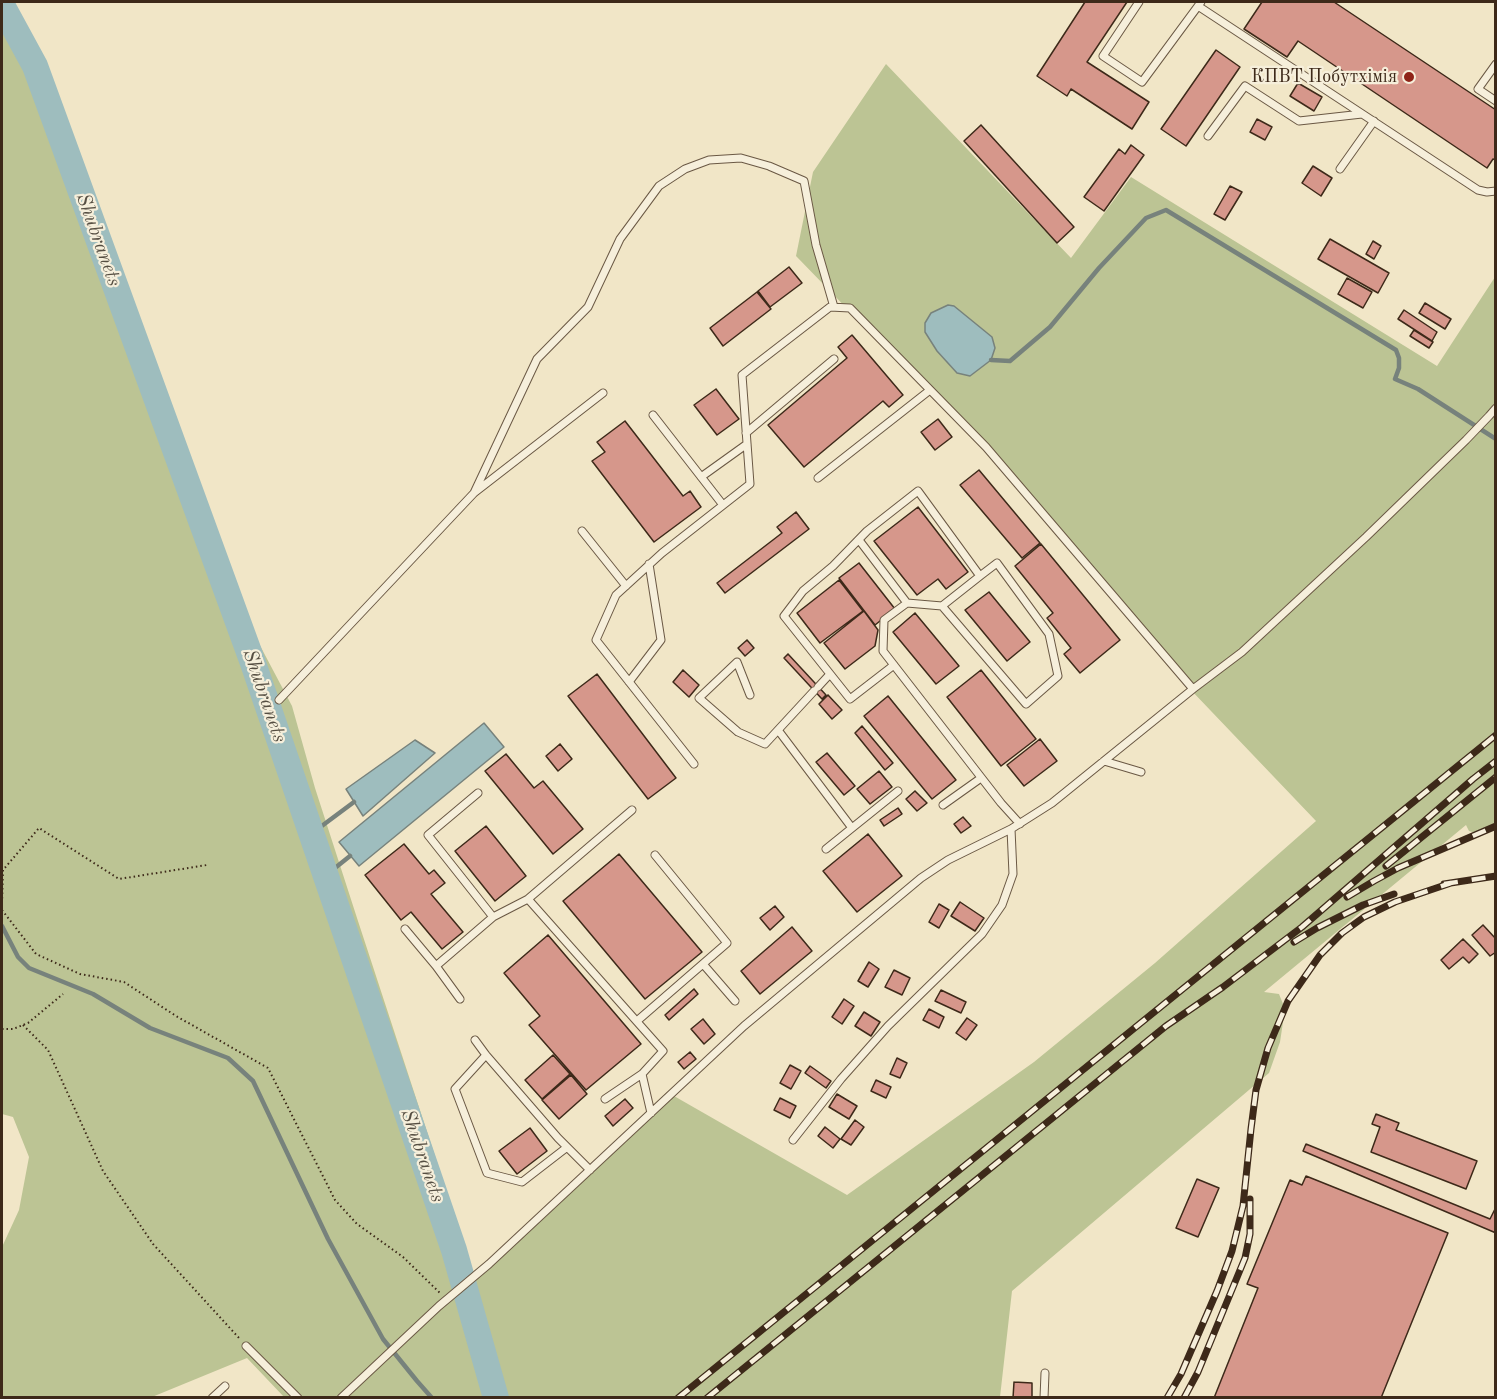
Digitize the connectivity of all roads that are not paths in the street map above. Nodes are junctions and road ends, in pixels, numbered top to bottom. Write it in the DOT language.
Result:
graph roads {
  1 [pos="1139,2"];
  2 [pos="1199,4"];
  3 [pos="1496,64"];
  4 [pos="1496,101"];
  5 [pos="1362,114"];
  6 [pos="1374,121"];
  7 [pos="1208,136"];
  8 [pos="1340,169"];
  9 [pos="1496,191"];
  10 [pos="834,307"];
  11 [pos="834,359"];
  12 [pos="930,390"];
  13 [pos="603,393"];
  14 [pos="1496,408"];
  15 [pos="653,415"];
  16 [pos="746,433"];
  17 [pos="747,444"];
  18 [pos="701,477"];
  19 [pos="818,478"];
  20 [pos="474,493"];
  21 [pos="723,505"];
  22 [pos="582,531"];
  23 [pos="859,540"];
  24 [pos="649,564"];
  25 [pos="980,576"];
  26 [pos="626,586"];
  27 [pos="907,603"];
  28 [pos="942,606"];
  29 [pos="894,665"];
  30 [pos="830,674"];
  31 [pos="629,682"];
  32 [pos="1193,689"];
  33 [pos="750,695"];
  34 [pos="279,700"];
  35 [pos="778,730"];
  36 [pos="1104,761"];
  37 [pos="694,764"];
  38 [pos="1141,772"];
  39 [pos="981,778"];
  40 [pos="898,791"];
  41 [pos="478,793"];
  42 [pos="943,805"];
  43 [pos="632,810"];
  44 [pos="1020,824"];
  45 [pos="852,828"];
  46 [pos="1011,829"];
  47 [pos="826,849"];
  48 [pos="655,855"];
  49 [pos="528,899"];
  50 [pos="493,916"];
  51 [pos="405,929"];
  52 [pos="703,964"];
  53 [pos="436,966"];
  54 [pos="460,999"];
  55 [pos="735,1000"];
  56 [pos="637,1021"];
  57 [pos="475,1040"];
  58 [pos="486,1055"];
  59 [pos="642,1074"];
  60 [pos="605,1099"];
  61 [pos="651,1113"];
  62 [pos="793,1140"];
  63 [pos="566,1148"];
  64 [pos="590,1170"];
  65 [pos="246,1346"];
  66 [pos="1045,1373"];
  67 [pos="225,1386"];
  68 [pos="213,1398"];
  69 [pos="298,1398"];
  70 [pos="341,1398"];
  71 [pos="1044,1398"];
  1 -- 2 [label="lane"];
  2 -- 5 [label="lane"];
  3 -- 4 [label="lane"];
  5 -- 6 [label="lane"];
  5 -- 7 [label="lane"];
  6 -- 8 [label="lane"];
  6 -- 9 [label="lane"];
  10 -- 12 [label="lane"];
  10 -- 16 [label="lane"];
  10 -- 20 [label="lane"];
  11 -- 16 [label="lane"];
  12 -- 19 [label="lane"];
  12 -- 32 [label="lane"];
  13 -- 20 [label="lane"];
  14 -- 32 [label="lane"];
  15 -- 18 [label="lane"];
  16 -- 17 [label="lane"];
  17 -- 18 [label="lane"];
  17 -- 21 [label="lane"];
  18 -- 21 [label="lane"];
  20 -- 34 [label="lane"];
  21 -- 24 [label="lane"];
  22 -- 26 [label="lane"];
  23 -- 25 [label="lane"];
  23 -- 27 [label="lane"];
  23 -- 30 [label="lane"];
  24 -- 26 [label="lane"];
  24 -- 31 [label="lane"];
  25 -- 28 [label="lane"];
  25 -- 28 [label="lane"];
  26 -- 31 [label="lane"];
  27 -- 28 [label="lane"];
  27 -- 29 [label="lane"];
  29 -- 30 [label="lane"];
  29 -- 39 [label="lane"];
  30 -- 35 [label="lane"];
  31 -- 37 [label="lane"];
  32 -- 36 [label="lane"];
  33 -- 35 [label="lane"];
  35 -- 45 [label="lane"];
  36 -- 38 [label="lane"];
  36 -- 44 [label="lane"];
  39 -- 42 [label="lane"];
  39 -- 44 [label="lane"];
  40 -- 45 [label="lane"];
  41 -- 50 [label="lane"];
  43 -- 49 [label="lane"];
  44 -- 46 [label="lane"];
  45 -- 47 [label="lane"];
  46 -- 61 [label="lane"];
  46 -- 62 [label="lane"];
  48 -- 52 [label="lane"];
  49 -- 50 [label="lane"];
  49 -- 56 [label="lane"];
  50 -- 53 [label="lane"];
  51 -- 53 [label="lane"];
  52 -- 55 [label="lane"];
  52 -- 56 [label="lane"];
  53 -- 54 [label="lane"];
  56 -- 59 [label="lane"];
  57 -- 58 [label="lane"];
  58 -- 63 [label="lane"];
  58 -- 63 [label="lane"];
  59 -- 60 [label="lane"];
  59 -- 61 [label="lane"];
  61 -- 64 [label="lane"];
  63 -- 64 [label="lane"];
  64 -- 70 [label="lane"];
  65 -- 69 [label="lane"];
  66 -- 71 [label="lane"];
  67 -- 68 [label="lane"];
}
